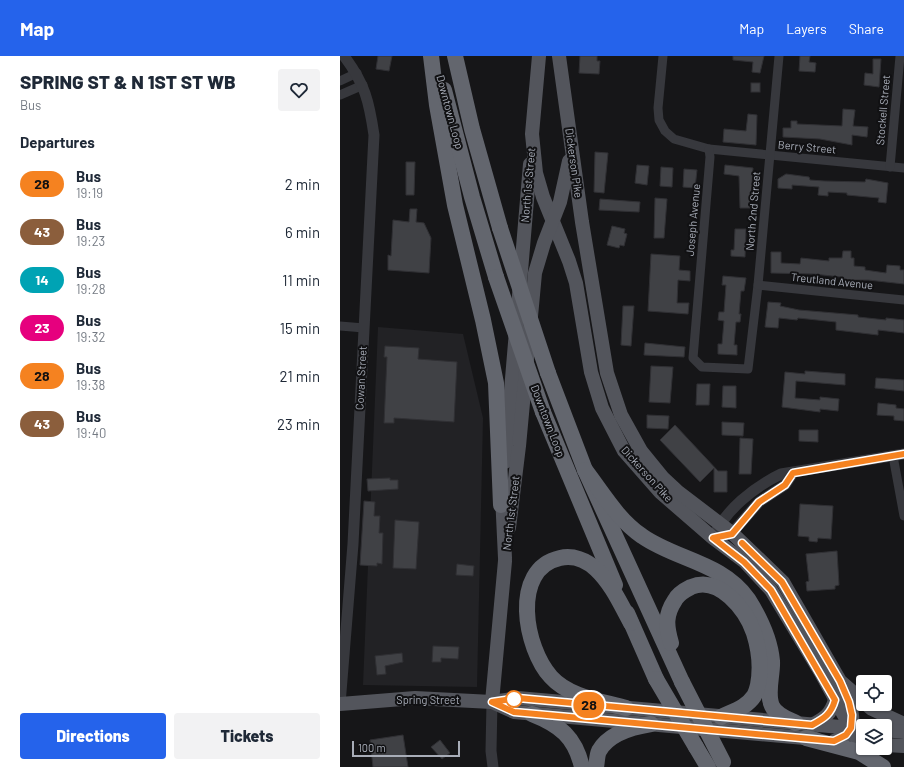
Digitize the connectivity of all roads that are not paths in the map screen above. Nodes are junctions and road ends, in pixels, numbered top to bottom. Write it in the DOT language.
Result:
graph roads {
  1 [pos="344,56"];
  2 [pos="431,56"];
  3 [pos="435,56"];
  4 [pos="455,56"];
  5 [pos="539,56"];
  6 [pos="559,56"];
  7 [pos="663,56"];
  8 [pos="779,56"];
  9 [pos="900,56"];
  10 [pos="357,73"];
  11 [pos="340,81"];
  12 [pos="363,85"];
  13 [pos="340,95"];
  14 [pos="532,134"];
  15 [pos="571,144"];
  16 [pos="709,149"];
  17 [pos="770,156"];
  18 [pos="890,167"];
  19 [pos="904,168"];
  20 [pos="553,220"];
  21 [pos="758,285"];
  22 [pos="904,300"];
  23 [pos="340,326"];
  24 [pos="364,328"];
  25 [pos="748,369"];
  26 [pos="899,455"];
  27 [pos="585,470"];
  28 [pos="793,473"];
  29 [pos="501,504"];
  30 [pos="904,516"];
  31 [pos="720,524"];
  32 [pos="732,534"];
  33 [pos="713,538"];
  34 [pos="505,561"];
  35 [pos="631,623"];
  36 [pos="680,678"];
  37 [pos="840,681"];
  38 [pos="856,695"];
  39 [pos="835,700"];
  40 [pos="492,702"];
  41 [pos="340,705"];
  42 [pos="626,708"];
  43 [pos="876,711"];
  44 [pos="532,714"];
  45 [pos="721,717"];
  46 [pos="796,723"];
  47 [pos="651,724"];
  48 [pos="904,724"];
  49 [pos="856,726"];
  50 [pos="856,728"];
  51 [pos="856,729"];
  52 [pos="856,730"];
  53 [pos="892,731"];
  54 [pos="809,732"];
  55 [pos="904,732"];
  56 [pos="834,741"];
  57 [pos="856,743"];
  58 [pos="892,745"];
  59 [pos="904,746"];
  60 [pos="696,747"];
  61 [pos="725,764"];
  62 [pos="493,767"];
  63 [pos="582,767"];
  64 [pos="596,767"];
  65 [pos="697,767"];
  66 [pos="708,767"];
  67 [pos="883,767"];
  1 -- 10 [label="street, Cowan Street"];
  2 -- 29 [label="highway"];
  3 -- 35 [label="highway, Downtown Loop, bridge"];
  4 -- 27 [label="highway, Downtown Loop, bridge"];
  5 -- 14 [label="main road, Dickerson Pike"];
  6 -- 15 [label="main road, Dickerson Pike"];
  7 -- 16 [label="street"];
  8 -- 17 [label="street, North 2nd Street"];
  9 -- 18 [label="street, Stockell Street"];
  10 -- 11 [label="street"];
  10 -- 12 [label="street, Cowan Street"];
  12 -- 13 [label="street"];
  12 -- 24 [label="street, Cowan Street"];
  14 -- 20 [label="main road, Dickerson Pike"];
  14 -- 29 [label="main road, North 1st Street"];
  15 -- 20 [label="main road, North 1st Street"];
  15 -- 31 [label="main road, Dickerson Pike"];
  16 -- 17 [label="street, Berry Street"];
  16 -- 25 [label="street, Joseph Avenue"];
  17 -- 18 [label="street, Berry Street"];
  17 -- 21 [label="street, North 2nd Street"];
  18 -- 19 [label="street, Berry Street"];
  20 -- 29 [label="main road, North 1st Street"];
  20 -- 33 [label="main road, Dickerson Pike"];
  21 -- 22 [label="street, Treutland Avenue"];
  21 -- 25 [label="street, North 2nd Street"];
  23 -- 24 [label="street"];
  24 -- 41 [label="street, Cowan Street"];
  26 -- 28 [label="street"];
  26 -- 30 [label="street"];
  27 -- 36 [label="highway, Downtown Loop"];
  27 -- 46 [label="highway"];
  28 -- 31 [label="street"];
  28 -- 32 [label="street"];
  31 -- 32 [label="main road, Dickerson Pike"];
  31 -- 33 [label="street"];
  32 -- 33 [label="street"];
  32 -- 37 [label="main road, Dickerson Pike"];
  33 -- 39 [label="main road, Dickerson Pike"];
  34 -- 40 [label="main road, North 1st Street"];
  35 -- 42 [label="highway"];
  35 -- 60 [label="highway, Downtown Loop, bridge"];
  36 -- 45 [label="highway"];
  36 -- 61 [label="highway, Downtown Loop, bridge"];
  37 -- 38 [label="main road, Dickerson Pike"];
  37 -- 49 [label="main road"];
  39 -- 50 [label="main road, Dickerson Pike"];
  39 -- 54 [label="main road"];
  40 -- 41 [label="main road, Spring Street"];
  40 -- 42 [label="main road, Spring Street"];
  40 -- 44 [label="main road, Spring Street"];
  40 -- 62 [label="street, North 1st Street"];
  42 -- 45 [label="main road, Spring Street"];
  43 -- 48 [label="main road"];
  44 -- 47 [label="main road, Spring Street"];
  44 -- 63 [label="highway"];
  45 -- 46 [label="main road, Spring Street"];
  46 -- 54 [label="main road, Spring Street"];
  47 -- 54 [label="main road, Spring Street"];
  47 -- 64 [label="highway"];
  51 -- 54 [label="main road, Spring Street"];
  52 -- 56 [label="main road"];
  53 -- 55 [label="main road"];
  54 -- 56 [label="main road, Spring Street"];
  54 -- 67 [label="highway"];
  56 -- 57 [label="main road, Spring Street"];
  58 -- 59 [label="main road"];
  60 -- 65 [label="highway"];
  60 -- 66 [label="highway, Downtown Loop"];
}
